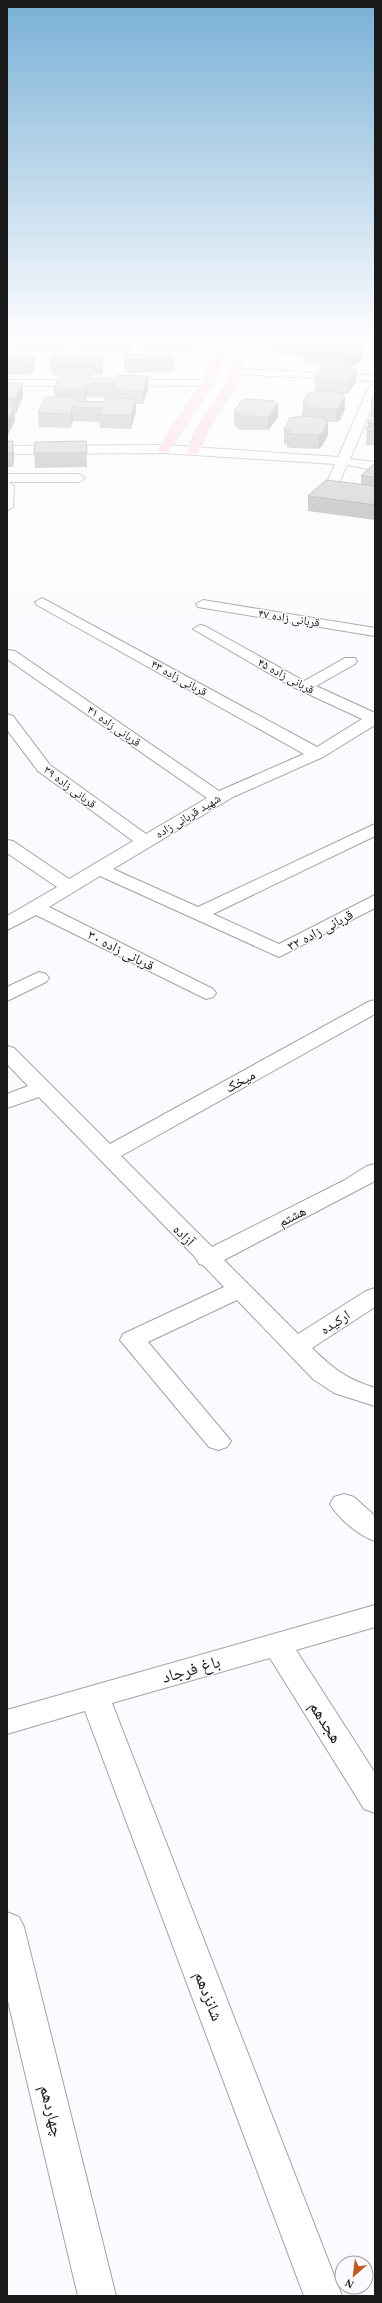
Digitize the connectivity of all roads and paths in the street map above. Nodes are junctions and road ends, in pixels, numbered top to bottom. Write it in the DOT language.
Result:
graph roads {
  1 [pos="347,448"];
  2 [pos="164,449"];
  3 [pos="7,450"];
  4 [pos="193,451"];
  5 [pos="341,461"];
  6 [pos="375,466"];
  7 [pos="79,482"];
  8 [pos="7,483"];
  9 [pos="375,500"];
  10 [pos="7,507"];
  11 [pos="42,602"];
  12 [pos="203,604"];
  13 [pos="200,629"];
  14 [pos="375,632"];
  15 [pos="10,654"];
  16 [pos="350,661"];
  17 [pos="304,687"];
  18 [pos="374,718"];
  19 [pos="7,719"];
  20 [pos="317,754"];
  21 [pos="218,798"];
  22 [pos="375,829"];
  23 [pos="145,842"];
  24 [pos="7,845"];
  25 [pos="99,869"];
  26 [pos="70,887"];
  27 [pos="375,901"];
  28 [pos="35,907"];
  29 [pos="199,914"];
  30 [pos="7,924"];
  31 [pos="39,978"];
  32 [pos="206,993"];
  33 [pos="7,995"];
  34 [pos="375,1006"];
  35 [pos="7,1052"];
  36 [pos="42,1088"];
  37 [pos="7,1102"];
  38 [pos="106,1155"];
  39 [pos="375,1171"];
  40 [pos="208,1258"];
  41 [pos="239,1290"];
  42 [pos="375,1296"];
  43 [pos="296,1347"];
  44 [pos="375,1397"];
  45 [pos="218,1441"];
  46 [pos="344,1504"];
  47 [pos="375,1531"];
  48 [pos="375,1616"];
  49 [pos="277,1645"];
  50 [pos="95,1697"];
  51 [pos="7,1722"];
  52 [pos="375,1800"];
  53 [pos="7,1927"];
  54 [pos="97,2296"];
  55 [pos="323,2296"];
  1 -- 5 [label="street"];
  2 -- 3 [label="street"];
  2 -- 4 [label="street"];
  4 -- 5 [label="street"];
  5 -- 6 [label="street"];
  5 -- 9 [label="street"];
  7 -- 8 [label="street"];
  8 -- 10 [label="street"];
  11 -- 20 [label="street, قربانی زاده ۴۳"];
  12 -- 14 [label="street, قربانی زاده ۴۷"];
  13 -- 17 [label="street, قربانی زاده ۴۵"];
  15 -- 21 [label="street, قربانی زاده ۴۱"];
  16 -- 17 [label="street"];
  17 -- 18 [label="street, قربانی زاده ۴۵"];
  18 -- 20 [label="street, شهید قربانی زاده"];
  19 -- 23 [label="street, قربانی زاده ۳۹"];
  20 -- 21 [label="street, شهید قربانی زاده"];
  21 -- 23 [label="street, شهید قربانی زاده"];
  22 -- 29 [label="street"];
  23 -- 25 [label="street, شهید قربانی زاده"];
  24 -- 26 [label="street"];
  25 -- 26 [label="street, شهید قربانی زاده"];
  25 -- 29 [label="street, قربانی زاده ۳۲"];
  26 -- 28 [label="street, شهید قربانی زاده"];
  27 -- 29 [label="street, قربانی زاده ۳۲"];
  28 -- 30 [label="street, شهید قربانی زاده"];
  28 -- 32 [label="street, قربانی زاده ۳۰"];
  31 -- 33 [label="street"];
  34 -- 38 [label="street, میخک"];
  35 -- 36 [label="street, آزاده"];
  36 -- 37 [label="street"];
  36 -- 38 [label="street, آزاده"];
  38 -- 40 [label="street, آزاده"];
  39 -- 40 [label="street, هشتم"];
  40 -- 41 [label="street, آزاده"];
  41 -- 43 [label="street, آزاده"];
  41 -- 45 [label="street"];
  42 -- 43 [label="street, ارکیده"];
  43 -- 44 [label="street, آزاده"];
  46 -- 47 [label="street"];
  48 -- 49 [label="street, باغ فرجاد"];
  49 -- 50 [label="street, باغ فرجاد"];
  49 -- 52 [label="street, هجدهم"];
  50 -- 51 [label="street, باغ فرجاد"];
  50 -- 55 [label="street, شانزدهم"];
  53 -- 54 [label="street, چهاردهم"];
}
